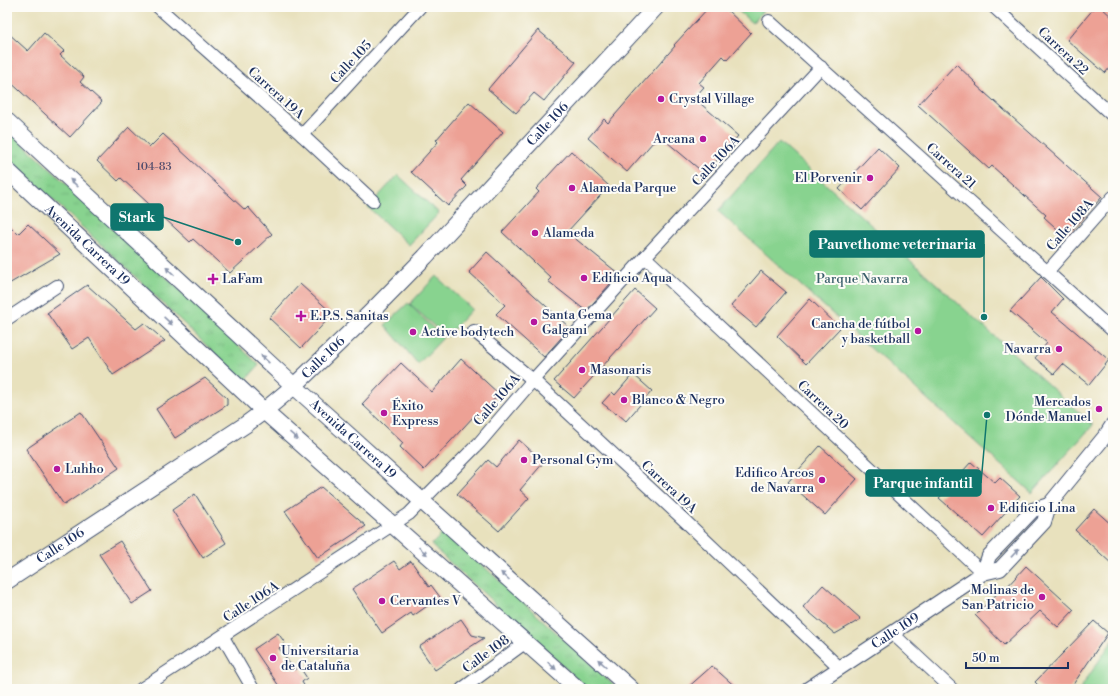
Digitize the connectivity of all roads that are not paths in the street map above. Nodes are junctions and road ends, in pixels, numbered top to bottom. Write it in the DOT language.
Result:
graph roads {
  1 [pos="420,7"];
  2 [pos="656,7"];
  3 [pos="994,7"];
  4 [pos="165,9"];
  5 [pos="770,21"];
  6 [pos="821,67"];
  7 [pos="1113,116"];
  8 [pos="7,121"];
  9 [pos="302,135"];
  10 [pos="7,170"];
  11 [pos="1113,197"];
  12 [pos="373,201"];
  13 [pos="645,257"];
  14 [pos="1047,272"];
  15 [pos="58,286"];
  16 [pos="7,320"];
  17 [pos="474,331"];
  18 [pos="1113,331"];
  19 [pos="533,380"];
  20 [pos="294,386"];
  21 [pos="264,411"];
  22 [pos="1111,430"];
  23 [pos="421,501"];
  24 [pos="394,525"];
  25 [pos="983,573"];
  26 [pos="7,580"];
  27 [pos="892,633"];
  28 [pos="223,637"];
  29 [pos="526,642"];
  30 [pos="840,668"];
  31 [pos="141,689"];
  32 [pos="253,689"];
  33 [pos="462,689"];
  34 [pos="578,689"];
  35 [pos="631,689"];
  36 [pos="808,689"];
  37 [pos="952,689"];
  1 -- 9 [label="street, Calle 105"];
  2 -- 20 [label="main road, Calle 106"];
  3 -- 7 [label="street, Carrera 22"];
  4 -- 9 [label="street, Carrera 19A"];
  5 -- 6 [label="street, Carrera 21"];
  6 -- 13 [label="street, Calle 106A"];
  6 -- 14 [label="street, Carrera 21"];
  20 -- 8 [label="main road, Avenida Carrera 19, one-way"];
  9 -- 12 [label="street, Carrera 19A"];
  10 -- 21 [label="main road, Avenida Carrera 19, one-way"];
  11 -- 14 [label="street, Calle 108A"];
  13 -- 19 [label="street, Calle 106A"];
  13 -- 25 [label="street, Carrera 20"];
  14 -- 18 [label="street, Carrera 21"];
  15 -- 16 [label="street"];
  17 -- 19 [label="street, Carrera 19A"];
  19 -- 23 [label="street, Calle 106A"];
  19 -- 30 [label="street, Carrera 19A"];
  20 -- 21 [label="main road, Calle 106"];
  20 -- 23 [label="main road, Avenida Carrera 19"];
  21 -- 24 [label="main road, Avenida Carrera 19, one-way"];
  21 -- 26 [label="main road, Calle 106"];
  22 -- 25 [label="street, Calle 109"];
  23 -- 24 [label="street, Calle 106A"];
  35 -- 23 [label="main road, Avenida Carrera 19, one-way"];
  24 -- 28 [label="street, Calle 106A"];
  24 -- 29 [label="main road, Avenida Carrera 19, one-way"];
  25 -- 27 [label="street, Calle 109"];
  27 -- 30 [label="street, Calle 109"];
  27 -- 37 [label="street"];
  28 -- 31 [label="street, Calle 106A"];
  28 -- 32 [label="street"];
  29 -- 33 [label="street, Calle 108"];
  29 -- 34 [label="main road, Avenida Carrera 19, one-way"];
  30 -- 36 [label="street, Calle 109"];
}
